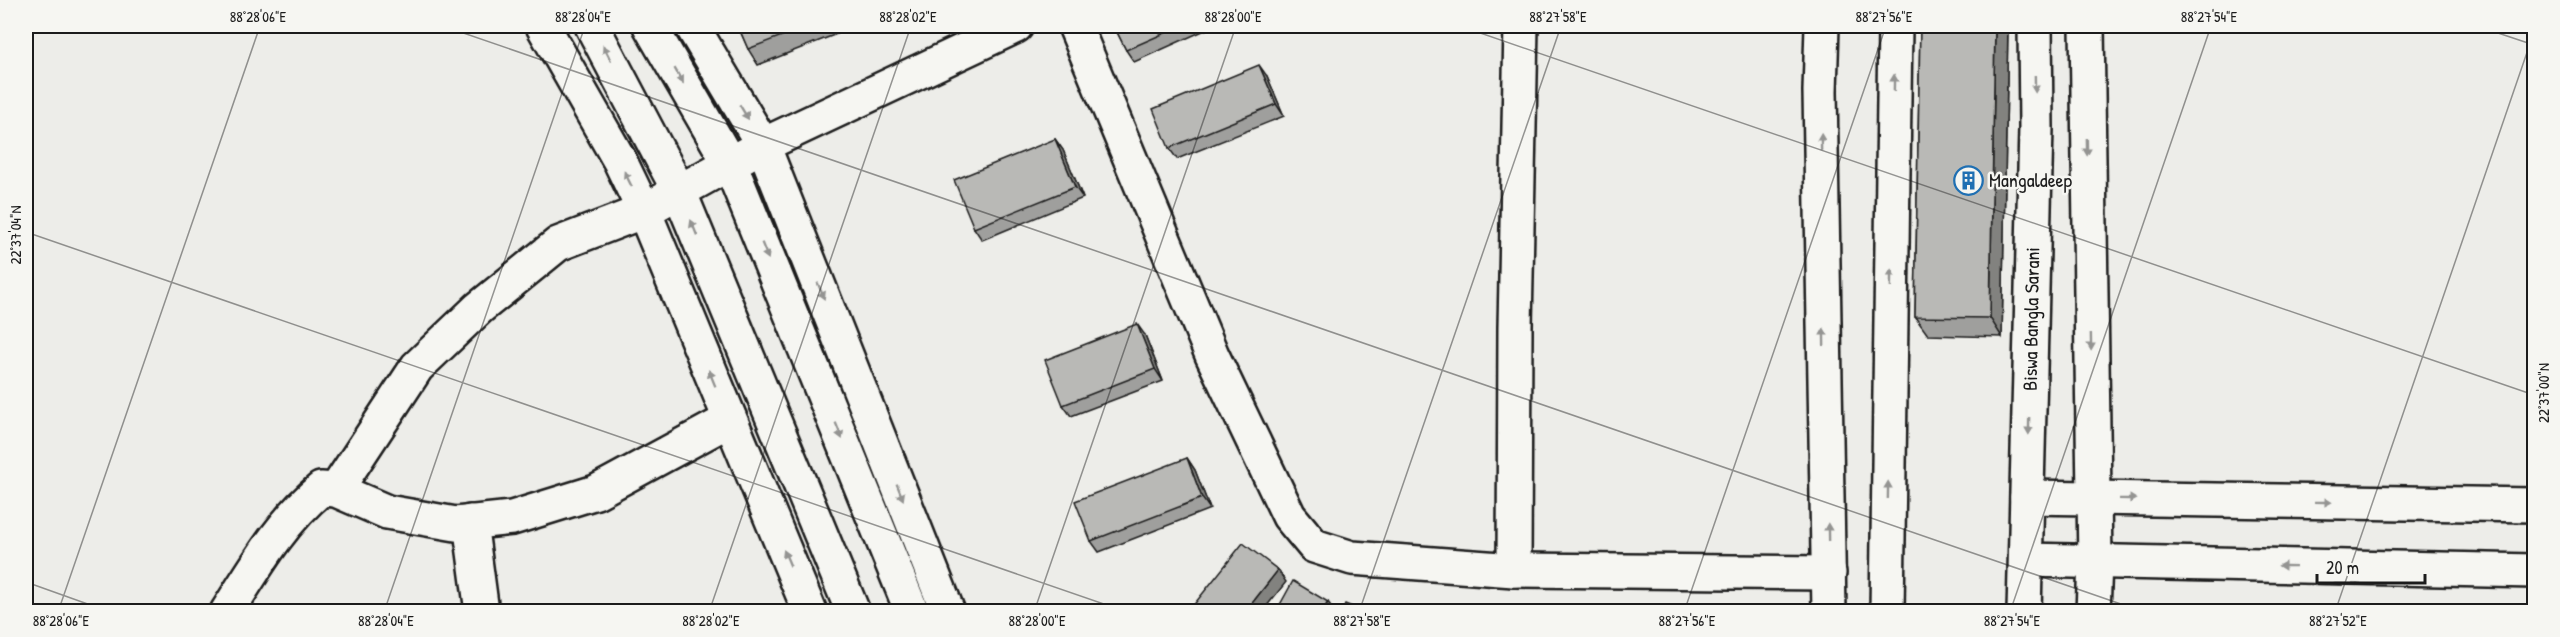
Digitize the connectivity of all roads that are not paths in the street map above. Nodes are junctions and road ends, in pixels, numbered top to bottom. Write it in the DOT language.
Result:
graph roads {
  1 [pos="543,26"];
  2 [pos="592,26"];
  3 [pos="650,26"];
  4 [pos="692,26"];
  5 [pos="1016,26"];
  6 [pos="1075,26"];
  7 [pos="1521,26"];
  8 [pos="1822,26"];
  9 [pos="1894,26"];
  10 [pos="2035,26"];
  11 [pos="2087,26"];
  12 [pos="763,145"];
  13 [pos="730,164"];
  14 [pos="679,191"];
  15 [pos="644,211"];
  16 [pos="729,420"];
  17 [pos="336,490"];
  18 [pos="2027,497"];
  19 [pos="2093,498"];
  20 [pos="2535,505"];
  21 [pos="470,522"];
  22 [pos="2026,560"];
  23 [pos="2095,562"];
  24 [pos="1514,570"];
  25 [pos="2535,571"];
  26 [pos="1829,573"];
  27 [pos="227,612"];
  28 [pos="482,612"];
  29 [pos="810,612"];
  30 [pos="853,612"];
  31 [pos="912,612"];
  32 [pos="948,612"];
  33 [pos="1829,612"];
  34 [pos="1887,612"];
  35 [pos="2024,612"];
  36 [pos="2093,612"];
  15 -- 1 [label="street, one-way"];
  14 -- 2 [label="street, one-way"];
  3 -- 13 [label="street, one-way"];
  4 -- 12 [label="street, one-way"];
  5 -- 12 [label="street"];
  6 -- 24 [label="street"];
  7 -- 24 [label="street"];
  26 -- 8 [label="street, one-way"];
  34 -- 9 [label="street, one-way"];
  10 -- 18 [label="street, Biswa Bangla Sarani, one-way"];
  11 -- 19 [label="street, one-way"];
  12 -- 13 [label="street"];
  12 -- 32 [label="street, one-way"];
  13 -- 14 [label="street"];
  13 -- 31 [label="street, one-way"];
  14 -- 15 [label="street"];
  30 -- 14 [label="street, one-way"];
  16 -- 15 [label="street, one-way"];
  15 -- 17 [label="street"];
  16 -- 21 [label="street"];
  29 -- 16 [label="street, one-way"];
  17 -- 21 [label="street"];
  17 -- 27 [label="street"];
  18 -- 19 [label="street"];
  18 -- 22 [label="street, Biswa Bangla Sarani"];
  19 -- 20 [label="street, one-way"];
  19 -- 23 [label="street"];
  21 -- 28 [label="street"];
  22 -- 23 [label="street"];
  22 -- 35 [label="street, Biswa Bangla Sarani"];
  25 -- 23 [label="street, one-way"];
  23 -- 36 [label="street"];
  24 -- 26 [label="street"];
  26 -- 33 [label="street"];
}
